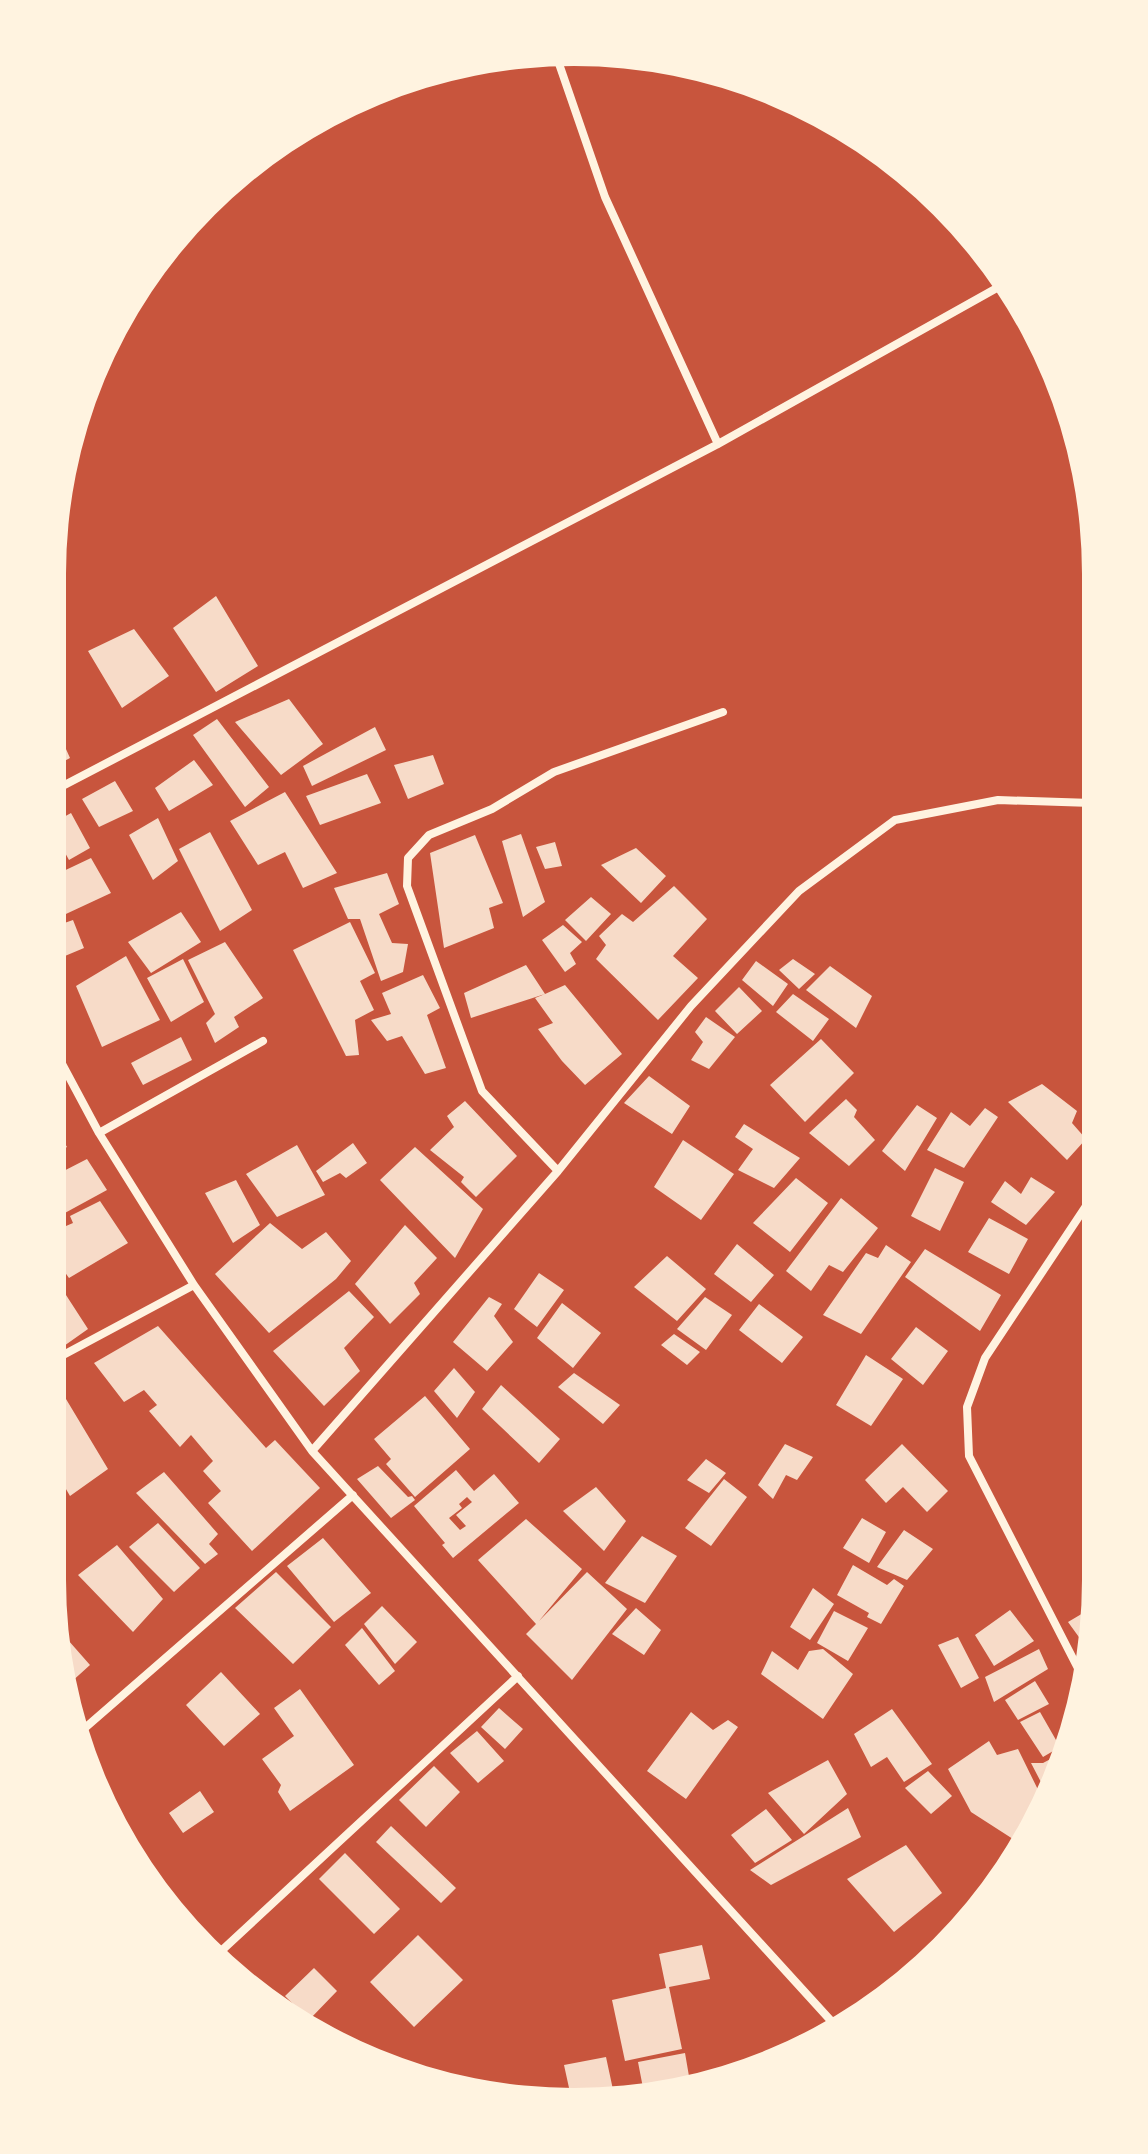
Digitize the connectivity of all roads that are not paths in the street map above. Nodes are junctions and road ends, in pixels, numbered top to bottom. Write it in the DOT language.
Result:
graph roads {
  1 [pos="560,66"];
  2 [pos="994,289"];
  3 [pos="718,444"];
  4 [pos="723,712"];
  5 [pos="66,784"];
  6 [pos="1082,803"];
  7 [pos="263,1041"];
  8 [pos="66,1072"];
  9 [pos="99,1133"];
  10 [pos="558,1171"];
  11 [pos="1082,1212"];
  12 [pos="194,1285"];
  13 [pos="66,1354"];
  14 [pos="312,1451"];
  15 [pos="353,1495"];
  16 [pos="1075,1662"];
  17 [pos="518,1676"];
  18 [pos="88,1726"];
  19 [pos="224,1948"];
  20 [pos="829,2019"];
  1 -- 3 [label="street"];
  2 -- 3 [label="street"];
  3 -- 5 [label="street"];
  4 -- 10 [label="street"];
  6 -- 10 [label="street"];
  7 -- 9 [label="street"];
  8 -- 9 [label="street"];
  9 -- 12 [label="street"];
  10 -- 14 [label="street"];
  11 -- 16 [label="street"];
  12 -- 13 [label="street"];
  12 -- 14 [label="street"];
  14 -- 15 [label="street"];
  15 -- 17 [label="street"];
  15 -- 18 [label="street"];
  17 -- 19 [label="street"];
  17 -- 20 [label="street"];
}
